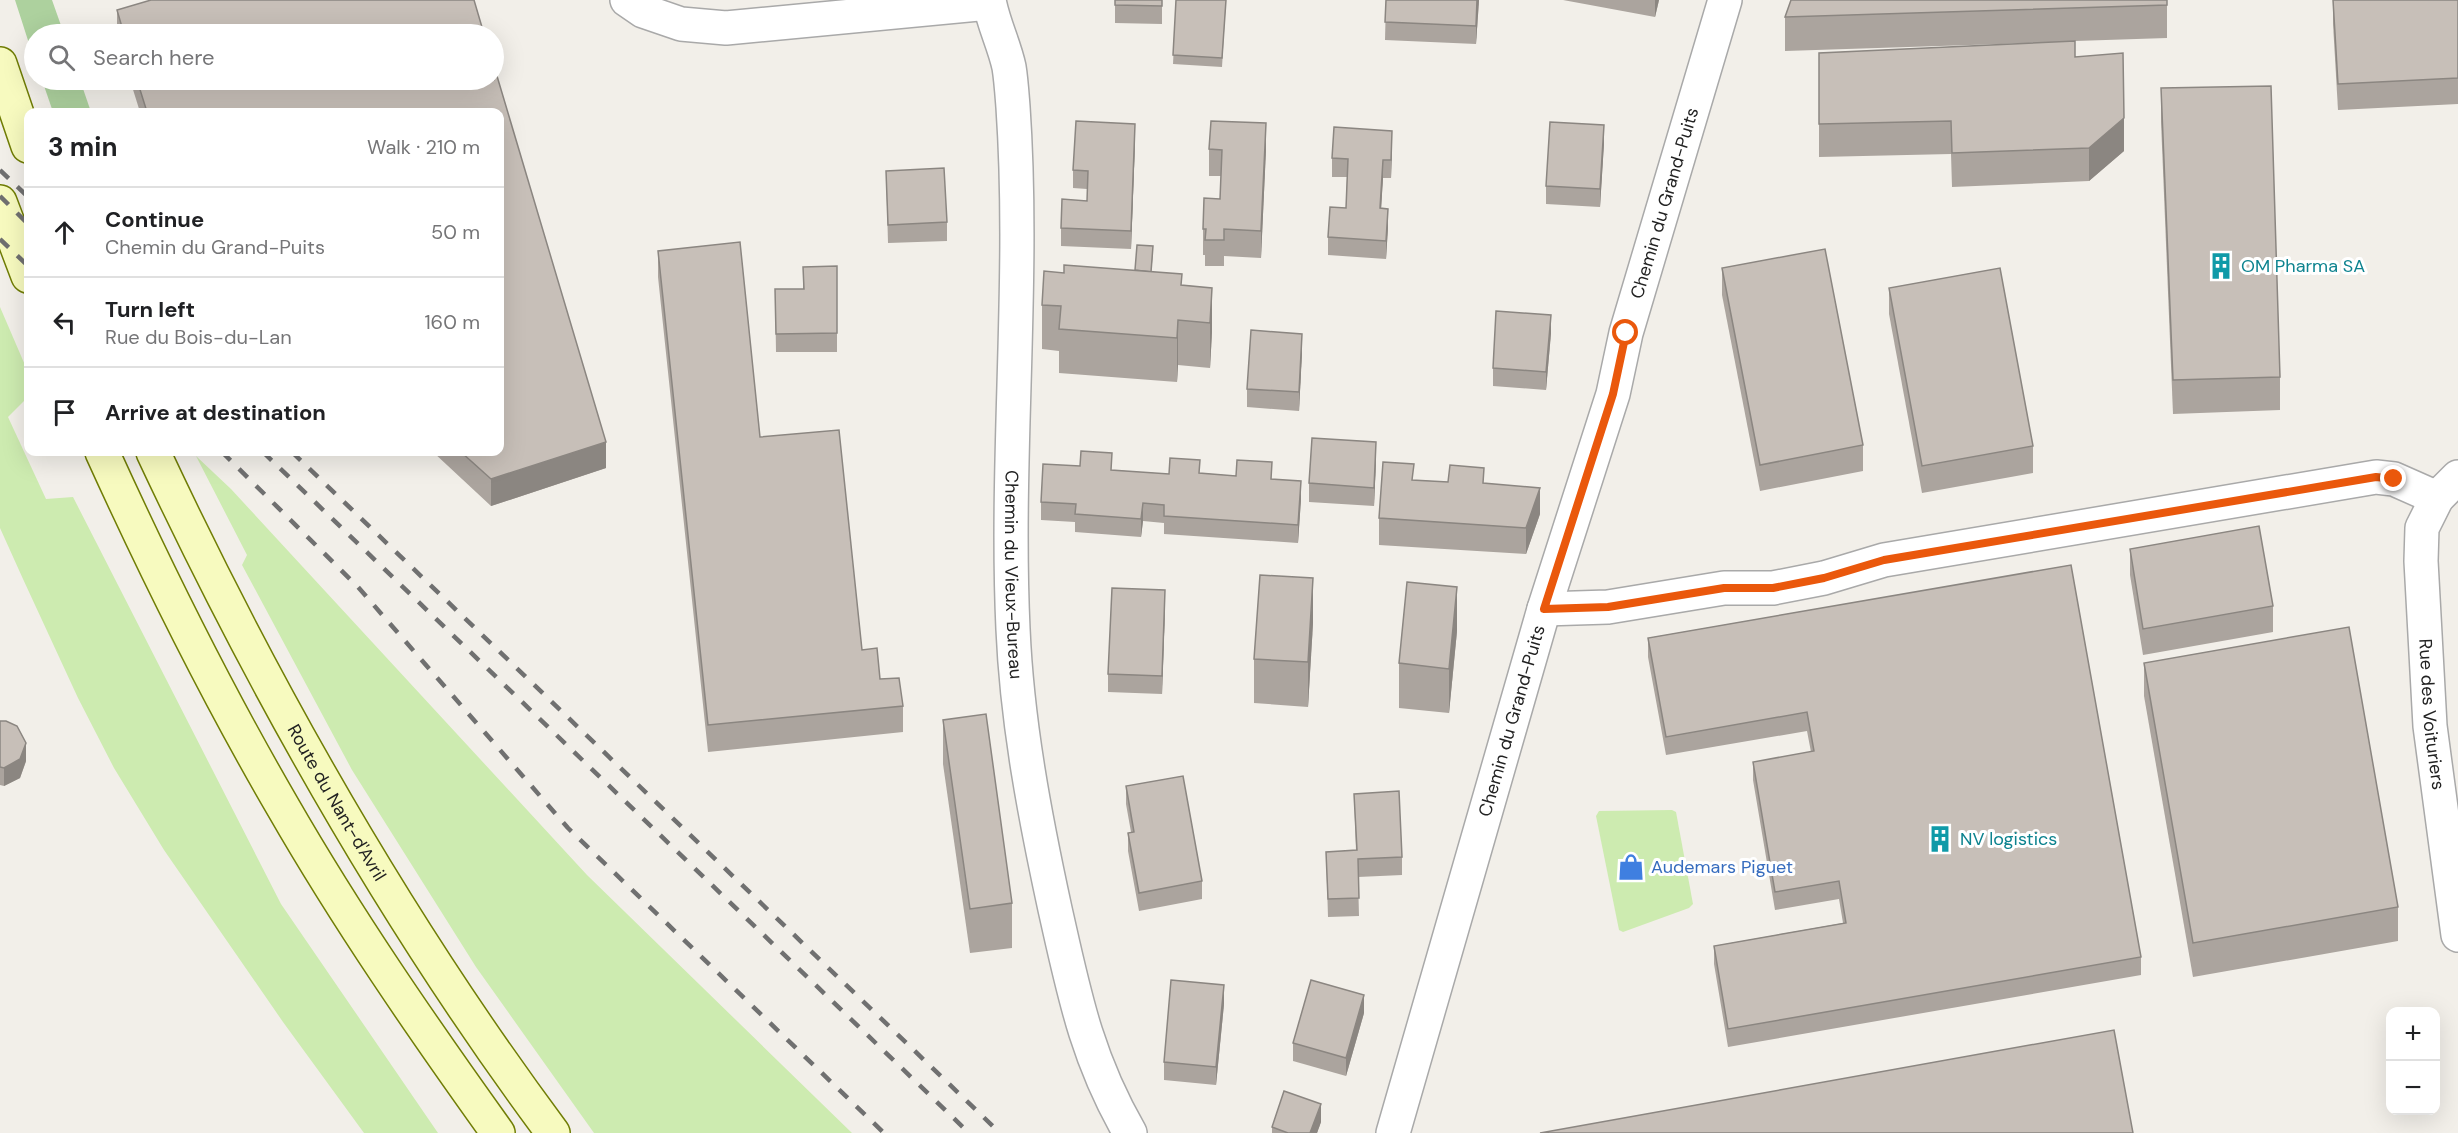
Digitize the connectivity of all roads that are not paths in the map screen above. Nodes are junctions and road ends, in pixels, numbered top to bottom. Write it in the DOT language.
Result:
graph roads {
  1 [pos="627,0"];
  2 [pos="1725,0"];
  3 [pos="989,2"];
  4 [pos="0,64"];
  5 [pos="24,134"];
  6 [pos="0,202"];
  7 [pos="24,265"];
  8 [pos="104,456"];
  9 [pos="155,456"];
  10 [pos="2448,488"];
  11 [pos="1544,609"];
  12 [pos="2458,935"];
  13 [pos="498,1133"];
  14 [pos="553,1133"];
  15 [pos="1130,1133"];
  16 [pos="1393,1133"];
  1 -- 3 [label="street"];
  2 -- 11 [label="street, Chemin du Grand-Puits"];
  3 -- 15 [label="street, Chemin du Vieux-Bureau"];
  4 -- 5 [label="main road"];
  6 -- 7 [label="main road"];
  8 -- 13 [label="main road"];
  9 -- 14 [label="main road, Route du Nant-d'Avril"];
  10 -- 11 [label="street"];
  10 -- 12 [label="street, Rue des Voituriers"];
  11 -- 16 [label="street, Chemin du Grand-Puits"];
}
